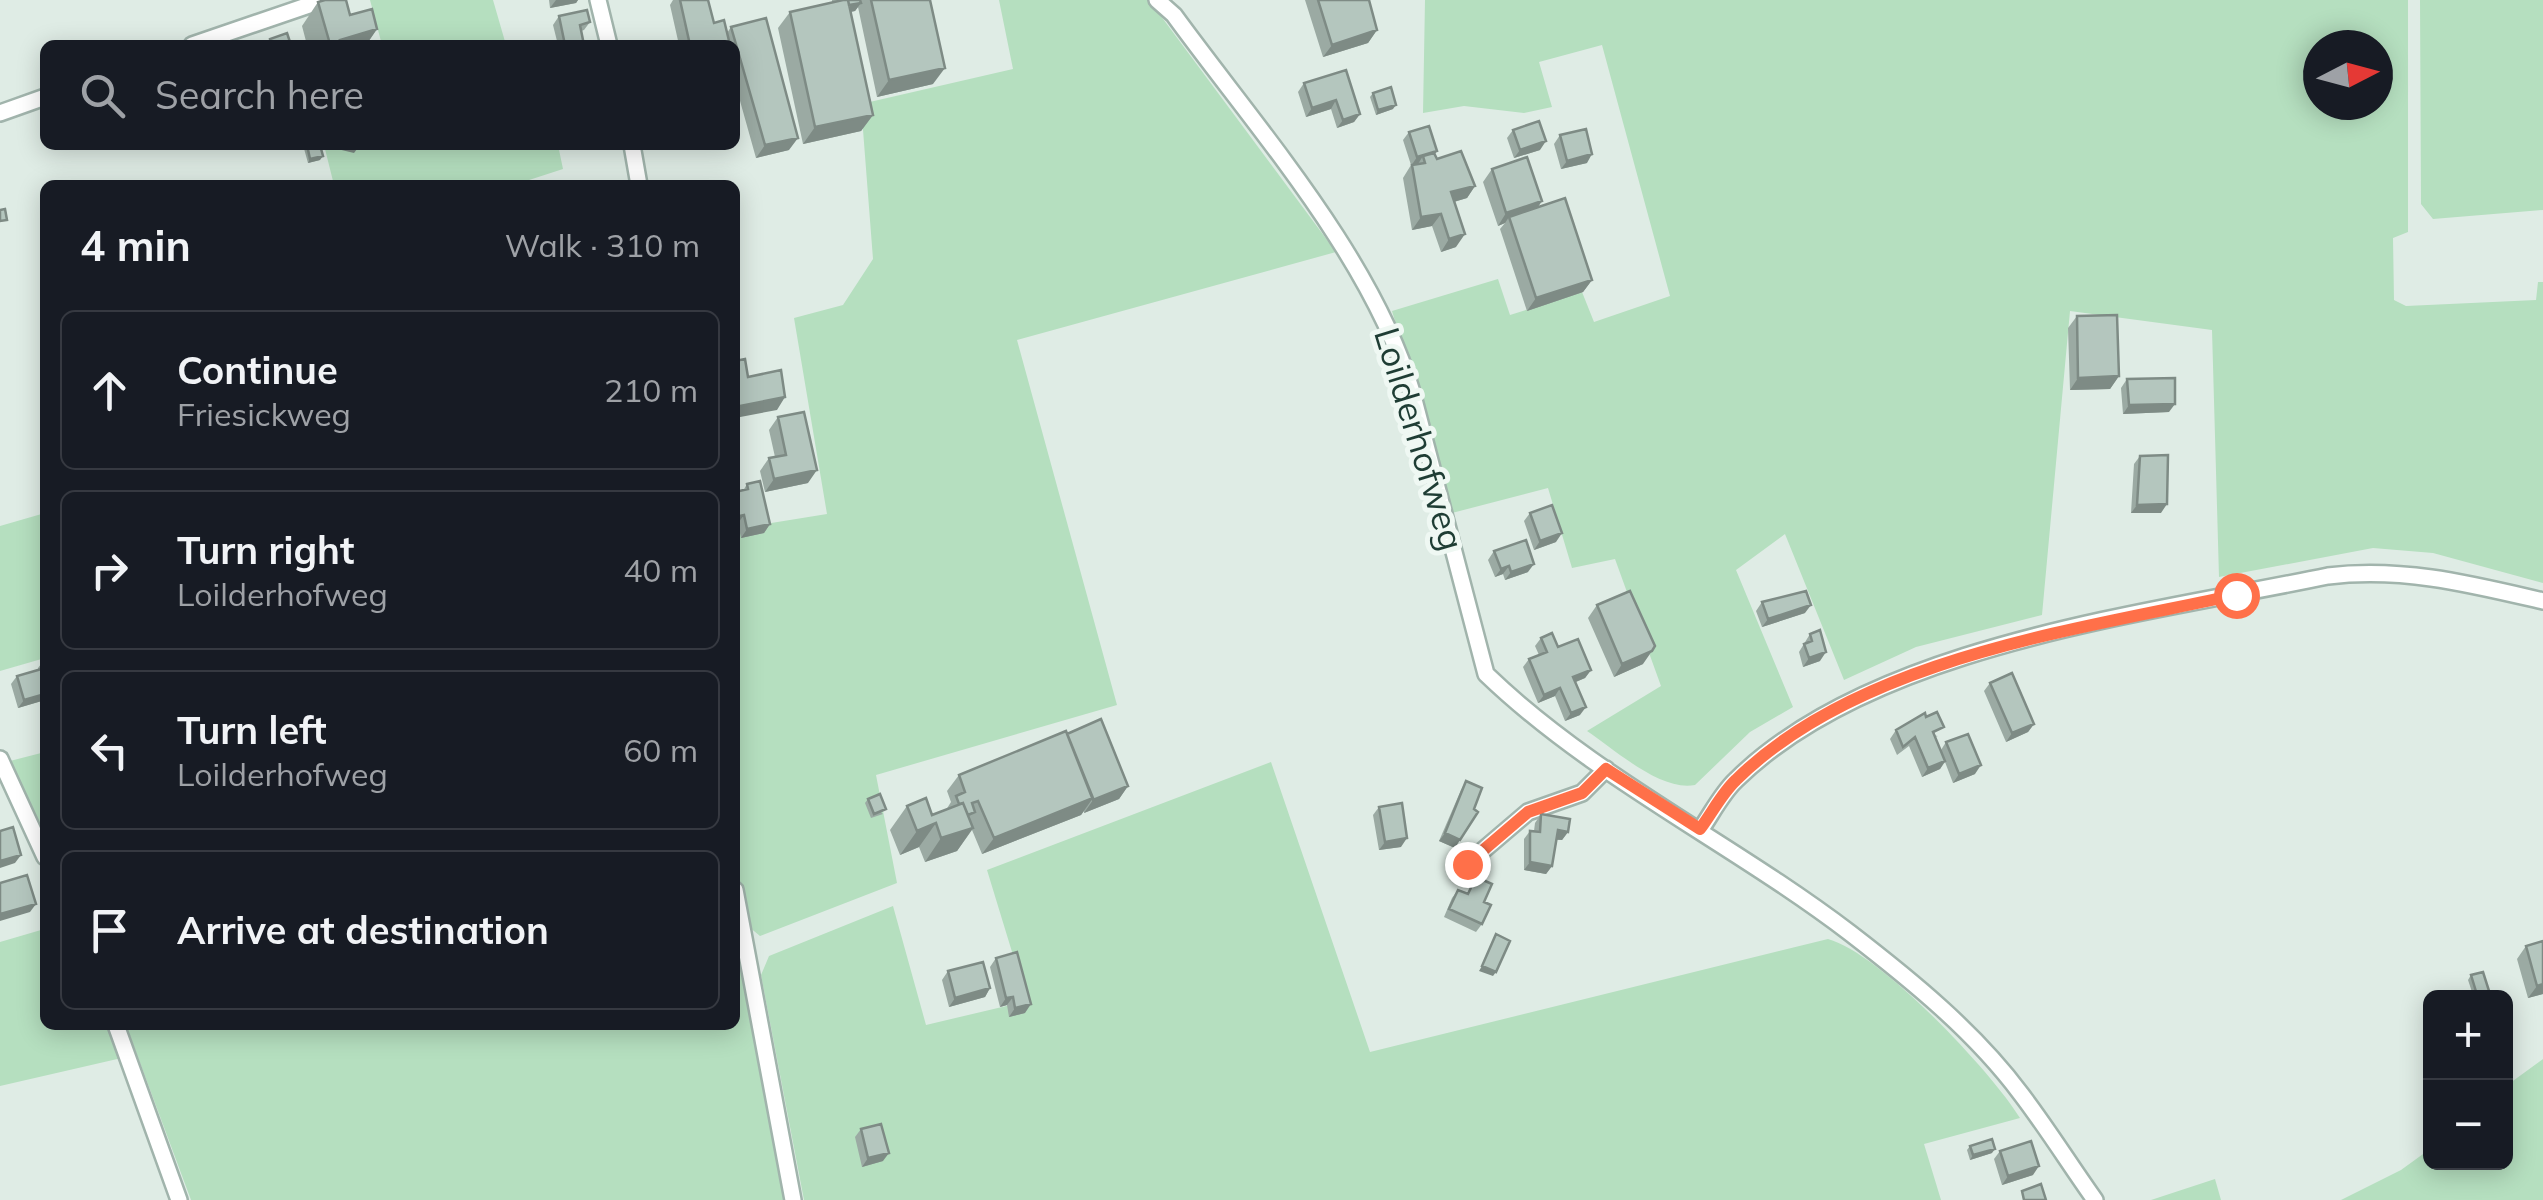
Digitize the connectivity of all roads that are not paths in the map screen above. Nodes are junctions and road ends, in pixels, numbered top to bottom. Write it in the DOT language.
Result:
graph roads {
  1 [pos="324,0"];
  2 [pos="598,0"];
  3 [pos="1157,0"];
  4 [pos="207,40"];
  5 [pos="608,40"];
  6 [pos="40,99"];
  7 [pos="0,113"];
  8 [pos="633,150"];
  9 [pos="638,180"];
  10 [pos="2543,600"];
  11 [pos="0,759"];
  12 [pos="1606,769"];
  13 [pos="1700,829"];
  14 [pos="40,847"];
  15 [pos="1467,864"];
  16 [pos="740,917"];
  17 [pos="118,1030"];
  18 [pos="180,1200"];
  19 [pos="792,1200"];
  20 [pos="2095,1200"];
  1 -- 4 [label="street"];
  2 -- 5 [label="street"];
  3 -- 12 [label="street, Loilderhofweg"];
  6 -- 7 [label="street"];
  8 -- 9 [label="street"];
  10 -- 13 [label="street"];
  11 -- 14 [label="street"];
  12 -- 13 [label="street, Loilderhofweg"];
  12 -- 15 [label="street"];
  13 -- 20 [label="street, Loilderhofweg"];
  16 -- 19 [label="street"];
  17 -- 18 [label="street"];
}
